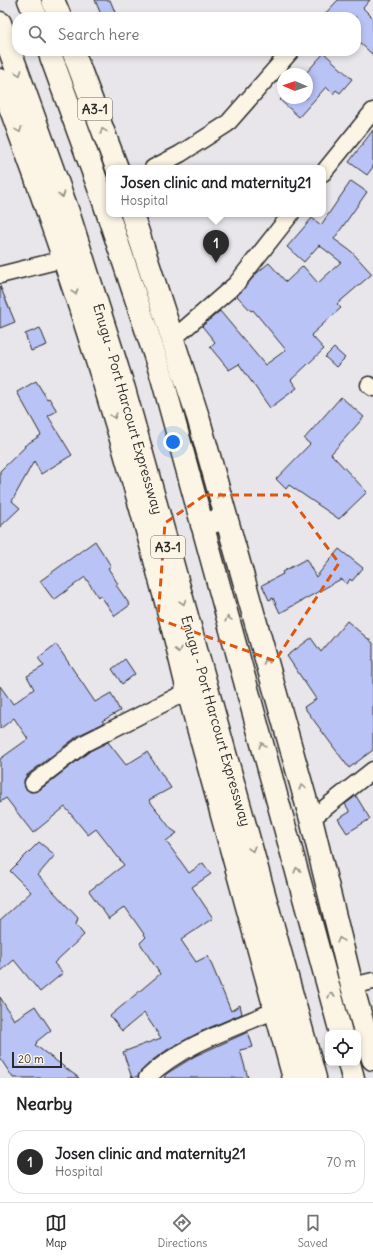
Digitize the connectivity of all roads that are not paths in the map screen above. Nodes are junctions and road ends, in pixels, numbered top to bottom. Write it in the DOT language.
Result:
graph roads {
  1 [pos="29,0"];
  2 [pos="53,0"];
  3 [pos="34,12"];
  4 [pos="58,12"];
  5 [pos="0,23"];
  6 [pos="51,56"];
  7 [pos="75,56"];
  8 [pos="287,56"];
  9 [pos="0,80"];
  10 [pos="373,111"];
  11 [pos="116,165"];
  12 [pos="159,165"];
  13 [pos="326,169"];
  14 [pos="106,208"];
  15 [pos="109,217"];
  16 [pos="133,217"];
  17 [pos="289,217"];
  18 [pos="64,259"];
  19 [pos="0,275"];
  20 [pos="174,338"];
  21 [pos="226,518"];
  22 [pos="202,525"];
  23 [pos="188,691"];
  24 [pos="373,770"];
  25 [pos="33,783"];
  26 [pos="311,819"];
  27 [pos="373,981"];
  28 [pos="352,986"];
  29 [pos="276,1010"];
  30 [pos="340,1030"];
  31 [pos="373,1058"];
  32 [pos="350,1066"];
  33 [pos="147,1078"];
  34 [pos="294,1078"];
  35 [pos="315,1078"];
  36 [pos="354,1078"];
  1 -- 3 [label="main road"];
  2 -- 4 [label="main road"];
  5 -- 35 [label="main road, Enugu - Port Harcourt Expressway / A3-1, one-way"];
  6 -- 14 [label="main road, A3-1"];
  11 -- 7 [label="main road, A3-1, one-way"];
  8 -- 12 [label="street"];
  9 -- 18 [label="main road, Enugu - Port Harcourt Expressway / A3-1, one-way"];
  10 -- 13 [label="street"];
  15 -- 22 [label="main road, A3-1"];
  16 -- 20 [label="main road"];
  17 -- 20 [label="street"];
  18 -- 19 [label="street"];
  18 -- 23 [label="main road, Enugu - Port Harcourt Expressway / A3-1, one-way"];
  21 -- 20 [label="main road, one-way"];
  21 -- 22 [label="main road"];
  26 -- 21 [label="main road, one-way"];
  30 -- 22 [label="main road, A3-1, one-way"];
  23 -- 25 [label="street"];
  23 -- 29 [label="main road, Enugu - Port Harcourt Expressway / A3-1"];
  24 -- 26 [label="street"];
  28 -- 26 [label="main road, one-way"];
  27 -- 28 [label="street"];
  28 -- 31 [label="main road"];
  29 -- 33 [label="street"];
  29 -- 34 [label="main road, Enugu - Port Harcourt Expressway / A3-1"];
  32 -- 36 [label="main road"];
}
